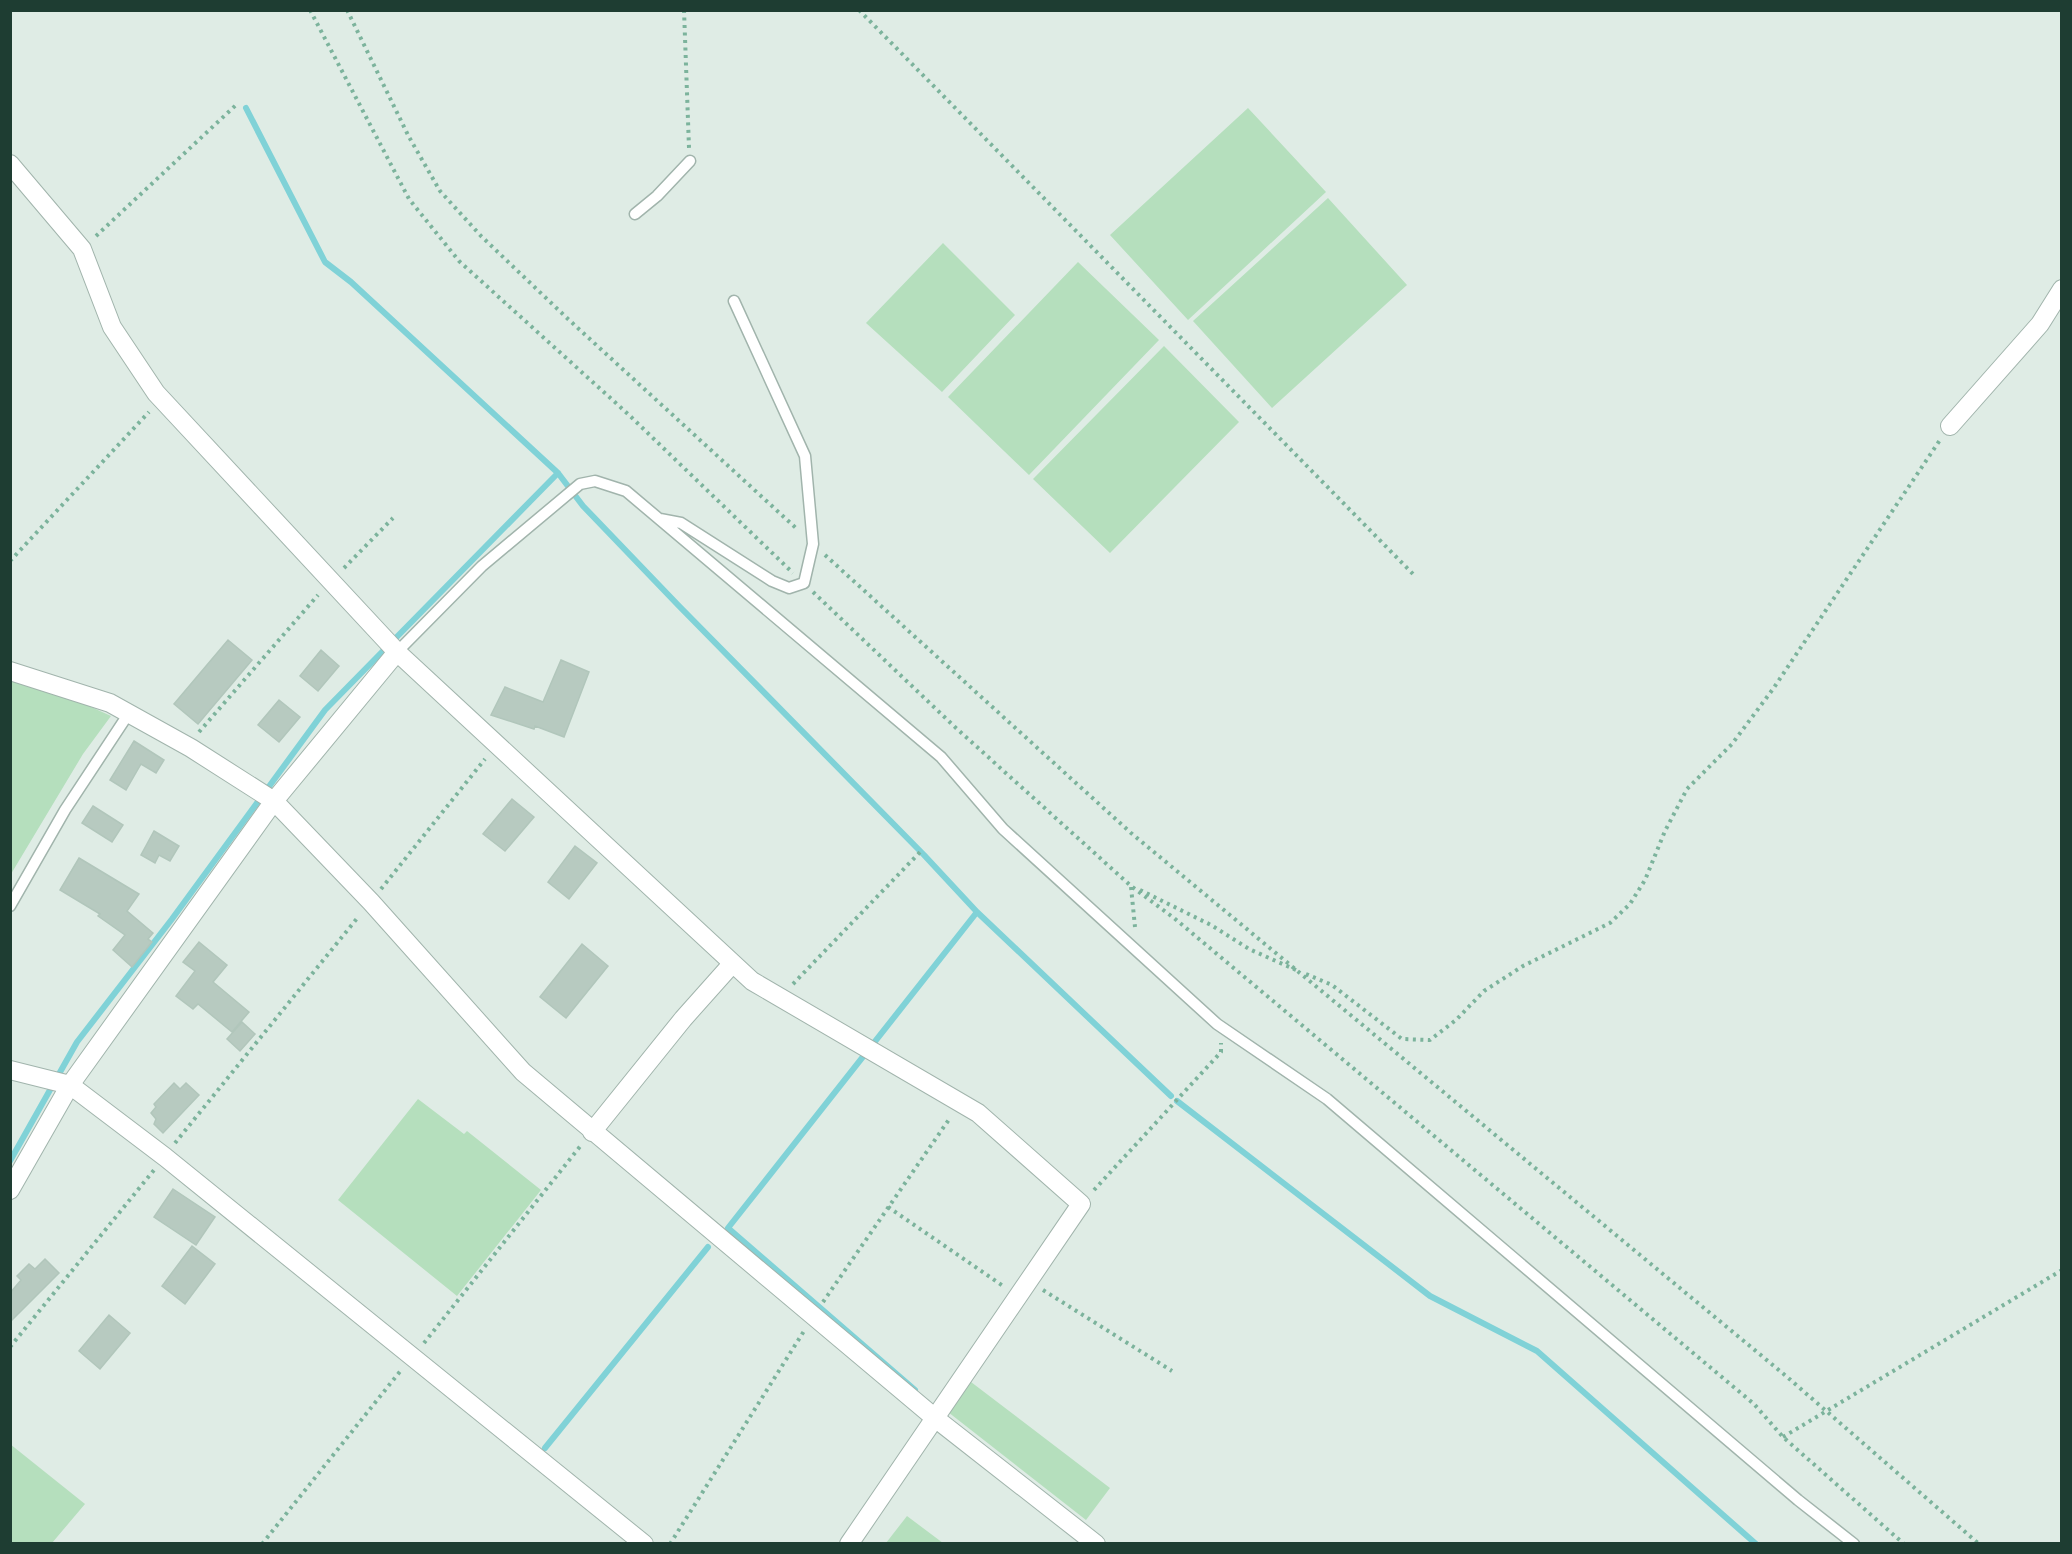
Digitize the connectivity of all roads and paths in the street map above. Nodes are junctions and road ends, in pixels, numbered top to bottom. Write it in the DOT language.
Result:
graph roads {
  1 [pos="310,10"];
  2 [pos="347,10"];
  3 [pos="684,10"];
  4 [pos="859,10"];
  5 [pos="236,105"];
  6 [pos="690,161"];
  7 [pos="10,164"];
  8 [pos="635,214"];
  9 [pos="82,249"];
  10 [pos="2061,289"];
  11 [pos="734,301"];
  12 [pos="161,399"];
  13 [pos="1950,426"];
  14 [pos="393,518"];
  15 [pos="659,519"];
  16 [pos="813,544"];
  17 [pos="10,561"];
  18 [pos="1413,574"];
  19 [pos="331,580"];
  20 [pos="804,583"];
  21 [pos="397,652"];
  22 [pos="10,671"];
  23 [pos="129,713"];
  24 [pos="495,745"];
  25 [pos="187,746"];
  26 [pos="274,801"];
  27 [pos="922,849"];
  28 [pos="1131,886"];
  29 [pos="371,902"];
  30 [pos="10,906"];
  31 [pos="1142,935"];
  32 [pos="732,964"];
  33 [pos="1300,972"];
  34 [pos="780,998"];
  35 [pos="1217,1024"];
  36 [pos="10,1070"];
  37 [pos="70,1085"];
  38 [pos="592,1132"];
  39 [pos="165,1156"];
  40 [pos="10,1190"];
  41 [pos="1081,1204"];
  42 [pos="888,1207"];
  43 [pos="2061,1270"];
  44 [pos="1029,1281"];
  45 [pos="1018,1296"];
  46 [pos="10,1347"];
  47 [pos="411,1358"];
  48 [pos="1172,1371"];
  49 [pos="1826,1411"];
  50 [pos="935,1418"];
  51 [pos="1783,1437"];
  52 [pos="262,1544"];
  53 [pos="644,1544"];
  54 [pos="849,1544"];
  55 [pos="1096,1544"];
  56 [pos="1854,1544"];
  57 [pos="1904,1544"];
  58 [pos="1979,1544"];
  1 -- 20 [label="path"];
  2 -- 16 [label="path"];
  3 -- 6 [label="path"];
  4 -- 18 [label="path"];
  5 -- 9 [label="path"];
  6 -- 8 [label="lane"];
  7 -- 9 [label="street"];
  9 -- 12 [label="street"];
  10 -- 13 [label="street"];
  11 -- 16 [label="lane"];
  12 -- 17 [label="path"];
  12 -- 19 [label="street"];
  13 -- 33 [label="path"];
  14 -- 19 [label="path"];
  15 -- 20 [label="lane"];
  15 -- 21 [label="lane"];
  15 -- 35 [label="lane"];
  16 -- 20 [label="lane"];
  16 -- 33 [label="path"];
  19 -- 21 [label="street"];
  19 -- 25 [label="path"];
  20 -- 28 [label="path"];
  21 -- 24 [label="street"];
  21 -- 26 [label="street"];
  22 -- 23 [label="street"];
  23 -- 25 [label="street"];
  23 -- 30 [label="lane"];
  24 -- 29 [label="path"];
  24 -- 32 [label="street"];
  25 -- 26 [label="street"];
  26 -- 29 [label="street"];
  26 -- 37 [label="street"];
  27 -- 34 [label="path"];
  28 -- 31 [label="path"];
  28 -- 33 [label="path"];
  28 -- 51 [label="path"];
  29 -- 38 [label="street"];
  29 -- 39 [label="path"];
  32 -- 34 [label="street"];
  32 -- 38 [label="street"];
  33 -- 49 [label="path"];
  34 -- 41 [label="street"];
  35 -- 41 [label="path"];
  35 -- 56 [label="lane"];
  36 -- 37 [label="street"];
  37 -- 39 [label="street"];
  37 -- 40 [label="street"];
  38 -- 47 [label="path"];
  38 -- 50 [label="street"];
  39 -- 46 [label="path"];
  39 -- 47 [label="street"];
  41 -- 44 [label="street"];
  42 -- 45 [label="path"];
  43 -- 49 [label="path"];
  44 -- 45 [label="street"];
  44 -- 48 [label="path"];
  45 -- 50 [label="street"];
  47 -- 52 [label="path"];
  47 -- 53 [label="street"];
  49 -- 51 [label="path"];
  49 -- 58 [label="path"];
  50 -- 54 [label="street"];
  50 -- 55 [label="street"];
  51 -- 57 [label="path"];
}
